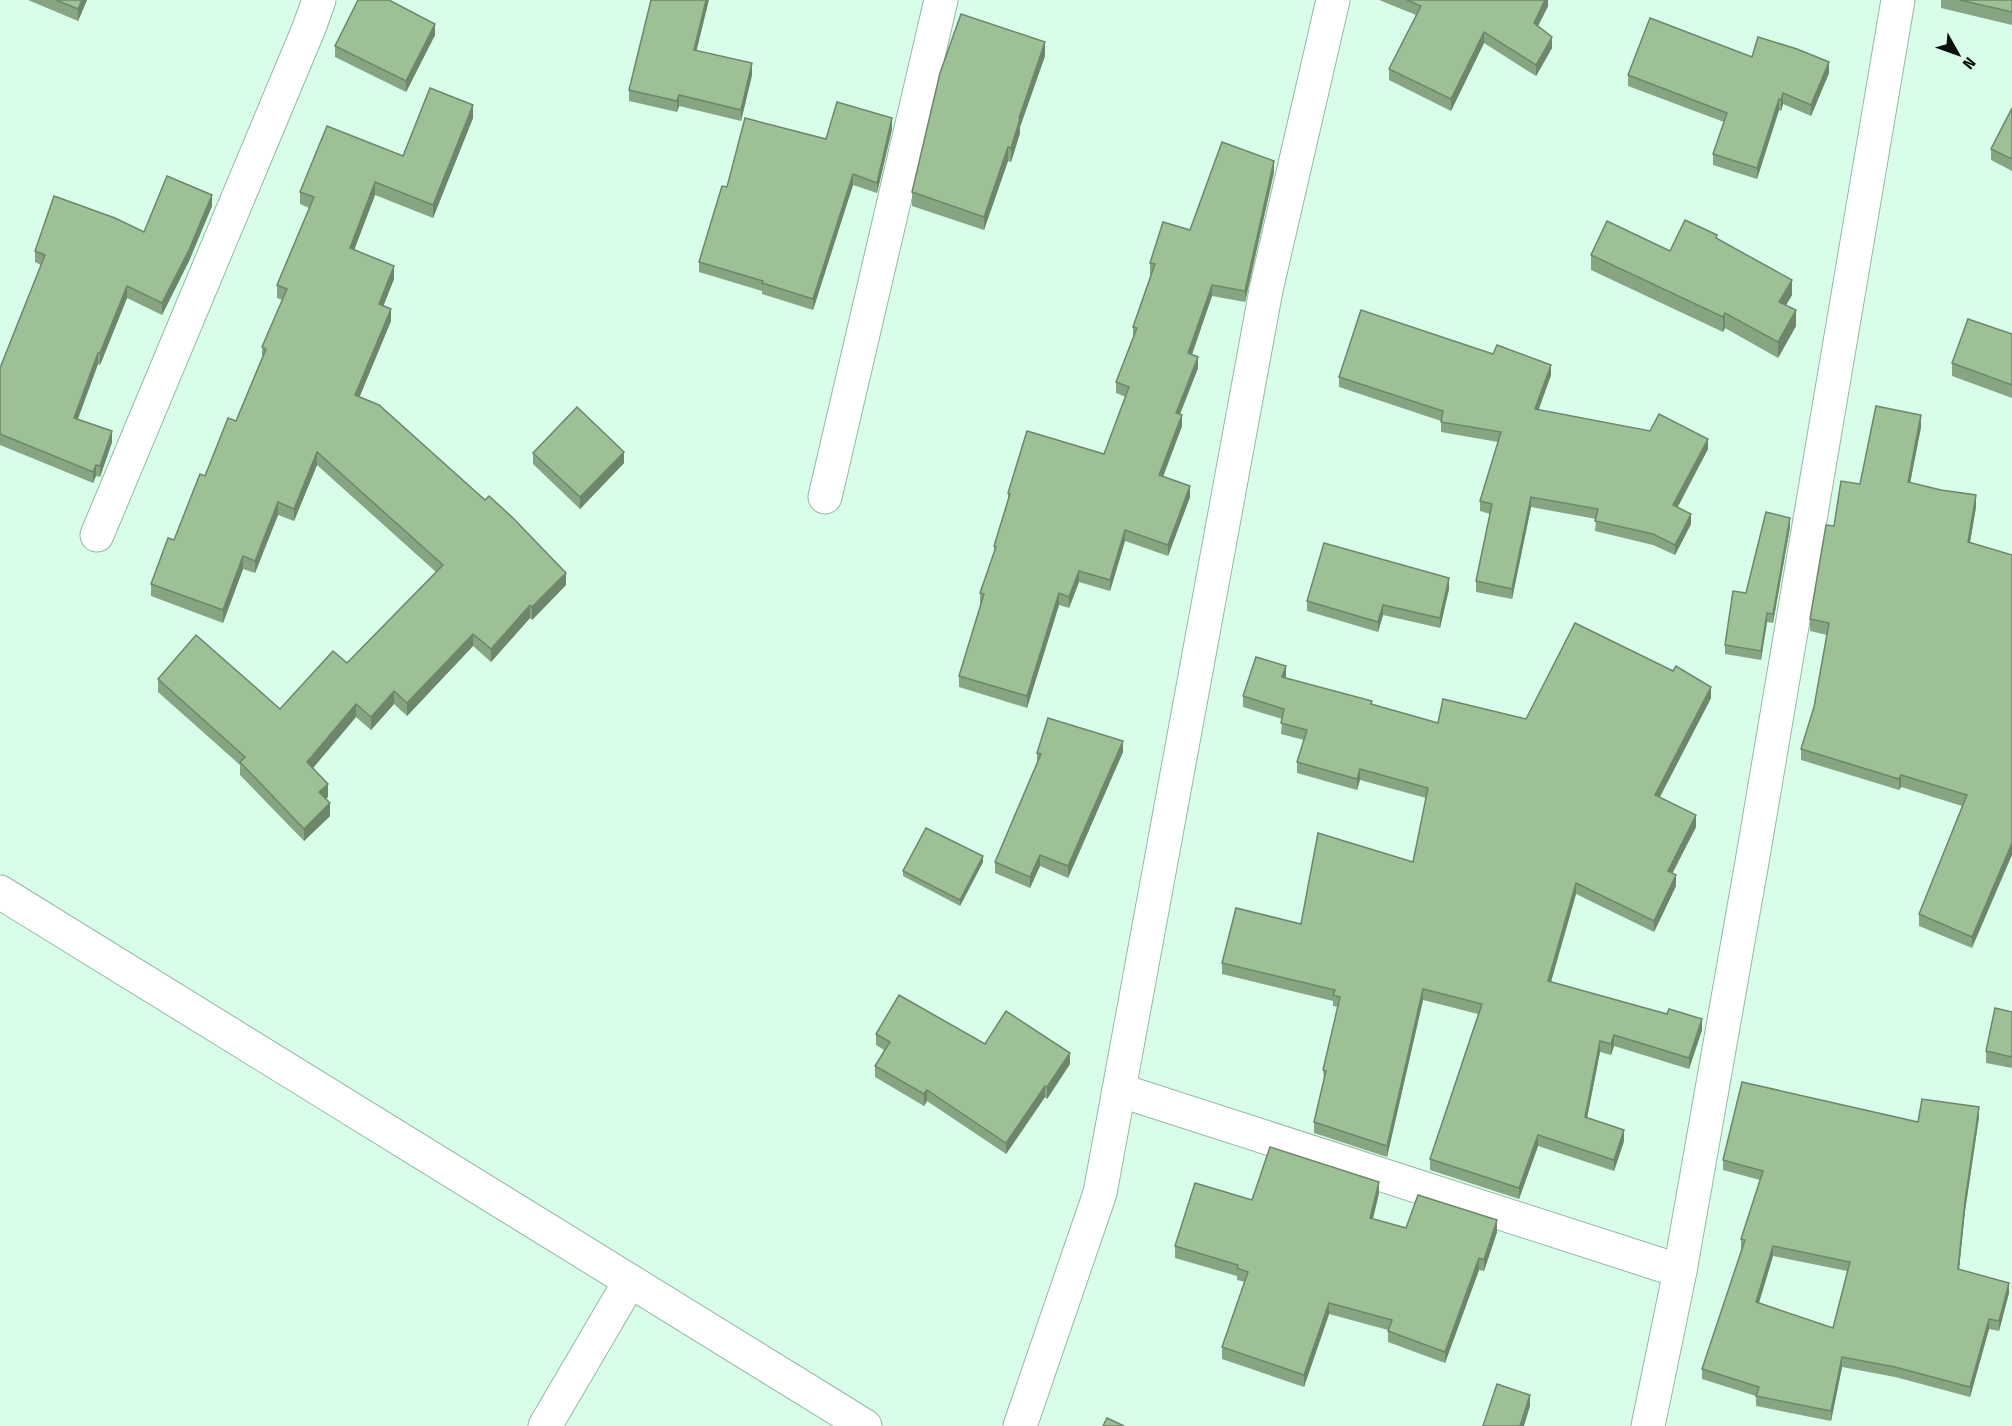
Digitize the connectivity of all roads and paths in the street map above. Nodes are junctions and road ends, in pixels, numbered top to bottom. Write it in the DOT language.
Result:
graph roads {
  1 [pos="319,0"];
  2 [pos="941,0"];
  3 [pos="1333,0"];
  4 [pos="1898,0"];
  5 [pos="825,497"];
  6 [pos="97,535"];
  7 [pos="0,892"];
  8 [pos="1119,1090"];
  9 [pos="1680,1271"];
  10 [pos="630,1281"];
  11 [pos="545,1426"];
  12 [pos="865,1426"];
  13 [pos="1020,1426"];
  14 [pos="1648,1426"];
  1 -- 6 [label="street"];
  2 -- 5 [label="street"];
  3 -- 8 [label="street"];
  4 -- 9 [label="street"];
  7 -- 10 [label="street"];
  8 -- 9 [label="street"];
  8 -- 13 [label="street"];
  9 -- 14 [label="street"];
  10 -- 11 [label="street"];
  10 -- 12 [label="street"];
}
